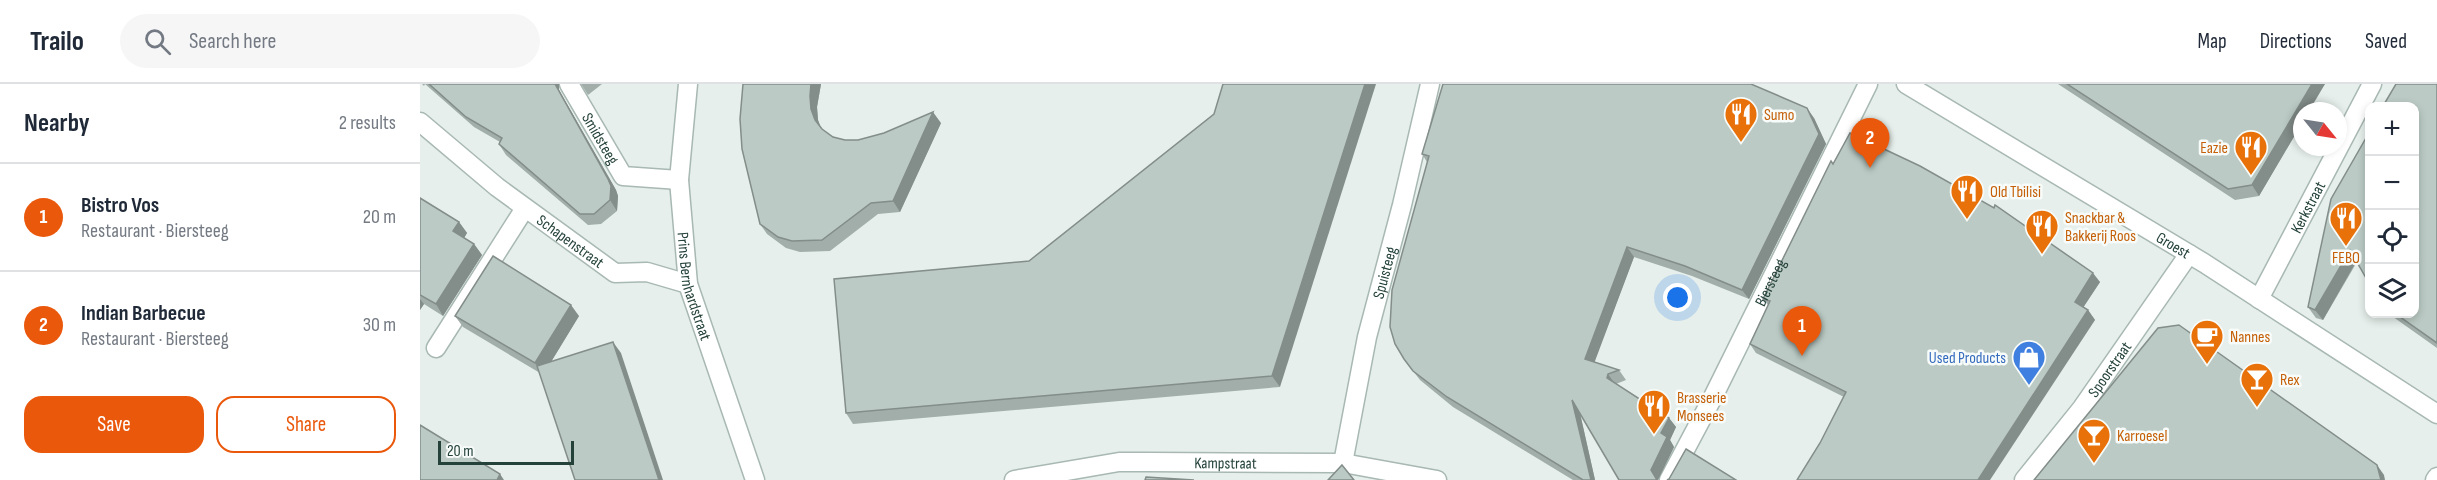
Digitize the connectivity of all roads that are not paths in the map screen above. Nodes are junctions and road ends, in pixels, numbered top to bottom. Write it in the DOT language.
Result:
graph roads {
  1 [pos="569,84"];
  2 [pos="688,84"];
  3 [pos="1430,84"];
  4 [pos="1868,84"];
  5 [pos="1906,84"];
  6 [pos="2372,84"];
  7 [pos="420,122"];
  8 [pos="679,180"];
  9 [pos="525,208"];
  10 [pos="2189,254"];
  11 [pos="688,284"];
  12 [pos="2259,299"];
  13 [pos="436,348"];
  14 [pos="2437,414"];
  15 [pos="1342,463"];
  16 [pos="755,480"];
  17 [pos="1014,480"];
  18 [pos="1437,480"];
  19 [pos="1669,480"];
  20 [pos="2024,480"];
  1 -- 8 [label="street, Smidsteeg"];
  2 -- 8 [label="street, Prins Bernhardstraat"];
  3 -- 15 [label="street, Spuisteeg"];
  4 -- 19 [label="street, Biersteeg"];
  5 -- 10 [label="street, Groest"];
  6 -- 12 [label="street, Kerkstraat"];
  7 -- 9 [label="street, Schapenstraat"];
  8 -- 11 [label="street, Prins Bernhardstraat"];
  9 -- 11 [label="street, Schapenstraat"];
  9 -- 13 [label="street, Schapenstraat"];
  10 -- 12 [label="street, Groest"];
  10 -- 20 [label="street, Spoorstraat"];
  11 -- 16 [label="street, Prins Bernhardstraat"];
  12 -- 14 [label="street, Groest"];
  15 -- 17 [label="street, Kampstraat"];
  15 -- 18 [label="street, Kampstraat"];
}
